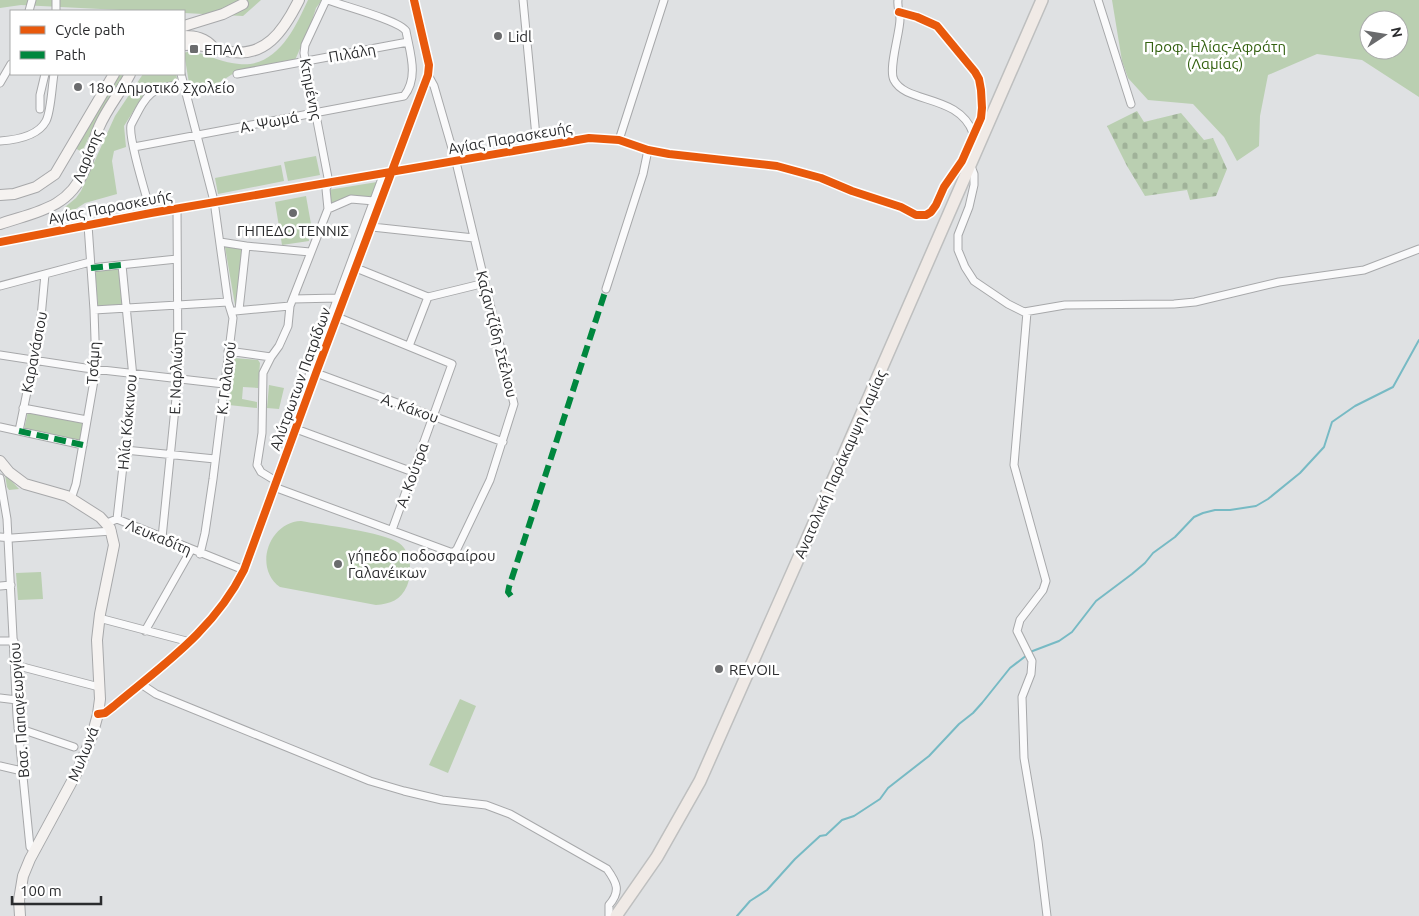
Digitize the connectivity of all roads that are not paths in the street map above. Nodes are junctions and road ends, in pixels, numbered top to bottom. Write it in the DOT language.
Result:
graph roads {
  1 [pos="299,0"];
  2 [pos="327,0"];
  3 [pos="414,0"];
  4 [pos="524,0"];
  5 [pos="664,0"];
  6 [pos="898,0"];
  7 [pos="1042,0"];
  8 [pos="1098,0"];
  9 [pos="243,4"];
  10 [pos="899,12"];
  11 [pos="185,26"];
  12 [pos="185,36"];
  13 [pos="408,42"];
  14 [pos="185,45"];
  15 [pos="213,47"];
  16 [pos="306,61"];
  17 [pos="10,66"];
  18 [pos="237,74"];
  19 [pos="45,75"];
  20 [pos="54,75"];
  21 [pos="113,75"];
  22 [pos="130,75"];
  23 [pos="180,75"];
  24 [pos="428,76"];
  25 [pos="0,83"];
  26 [pos="183,85"];
  27 [pos="1131,104"];
  28 [pos="40,109"];
  29 [pos="316,113"];
  30 [pos="196,136"];
  31 [pos="975,136"];
  32 [pos="619,140"];
  33 [pos="0,141"];
  34 [pos="134,147"];
  35 [pos="537,147"];
  36 [pos="648,150"];
  37 [pos="456,162"];
  38 [pos="970,164"];
  39 [pos="392,172"];
  40 [pos="384,173"];
  41 [pos="329,183"];
  42 [pos="0,195"];
  43 [pos="214,201"];
  44 [pos="374,201"];
  45 [pos="177,208"];
  46 [pos="328,209"];
  47 [pos="150,212"];
  48 [pos="0,224"];
  49 [pos="88,225"];
  50 [pos="372,227"];
  51 [pos="474,238"];
  52 [pos="0,242"];
  53 [pos="220,242"];
  54 [pos="246,246"];
  55 [pos="1419,248"];
  56 [pos="310,252"];
  57 [pos="177,259"];
  58 [pos="122,264"];
  59 [pos="91,265"];
  60 [pos="356,268"];
  61 [pos="44,274"];
  62 [pos="485,283"];
  63 [pos="0,286"];
  64 [pos="606,289"];
  65 [pos="428,297"];
  66 [pos="338,298"];
  67 [pos="293,299"];
  68 [pos="228,302"];
  69 [pos="177,304"];
  70 [pos="290,306"];
  71 [pos="125,308"];
  72 [pos="94,310"];
  73 [pos="235,311"];
  74 [pos="1028,312"];
  75 [pos="337,317"];
  76 [pos="409,346"];
  77 [pos="228,351"];
  78 [pos="0,355"];
  79 [pos="271,357"];
  80 [pos="33,360"];
  81 [pos="96,369"];
  82 [pos="132,373"];
  83 [pos="316,373"];
  84 [pos="178,378"];
  85 [pos="224,384"];
  86 [pos="298,405"];
  87 [pos="23,408"];
  88 [pos="434,417"];
  89 [pos="87,420"];
  90 [pos="0,427"];
  91 [pos="296,429"];
  92 [pos="19,430"];
  93 [pos="503,442"];
  94 [pos="83,445"];
  95 [pos="125,450"];
  96 [pos="171,455"];
  97 [pos="215,459"];
  98 [pos="0,462"];
  99 [pos="413,472"];
  100 [pos="0,478"];
  101 [pos="275,484"];
  102 [pos="2,492"];
  103 [pos="71,498"];
  104 [pos="112,524"];
  105 [pos="392,530"];
  106 [pos="0,537"];
  107 [pos="9,538"];
  108 [pos="162,538"];
  109 [pos="191,550"];
  110 [pos="200,554"];
  111 [pos="244,570"];
  112 [pos="11,584"];
  113 [pos="0,586"];
  114 [pos="99,618"];
  115 [pos="145,631"];
  116 [pos="0,641"];
  117 [pos="14,641"];
  118 [pos="190,642"];
  119 [pos="15,665"];
  120 [pos="141,684"];
  121 [pos="99,687"];
  122 [pos="0,698"];
  123 [pos="17,700"];
  124 [pos="98,714"];
  125 [pos="18,728"];
  126 [pos="74,747"];
  127 [pos="0,766"];
  128 [pos="22,771"];
  129 [pos="34,851"];
  130 [pos="20,916"];
  131 [pos="609,916"];
  132 [pos="616,916"];
  133 [pos="1047,916"];
  1 -- 15 [label="street"];
  2 -- 13 [label="street"];
  2 -- 16 [label="street, Κτημένης"];
  3 -- 24 [label="street, Αλύτρωτων Πατρίδων"];
  4 -- 35 [label="street"];
  5 -- 32 [label="street"];
  6 -- 10 [label="street"];
  7 -- 31 [label="main road, Ανατολική Παράκαμψη Λαμίας"];
  8 -- 27 [label="street"];
  9 -- 11 [label="street"];
  10 -- 31 [label="street"];
  10 -- 31 [label="street"];
  12 -- 15 [label="street"];
  13 -- 16 [label="street, Πιλάλη"];
  13 -- 29 [label="street, Α. Ψωμά"];
  14 -- 15 [label="street"];
  16 -- 18 [label="street, Πιλάλη"];
  16 -- 29 [label="street, Κτημένης"];
  17 -- 25 [label="street"];
  19 -- 28 [label="street"];
  20 -- 33 [label="street"];
  21 -- 42 [label="street"];
  22 -- 48 [label="street, Λαρίσης"];
  23 -- 26 [label="street, Κ. Γαλανού"];
  24 -- 37 [label="street, Καζαντζίδη Στέλιου"];
  24 -- 39 [label="street, Αλύτρωτων Πατρίδων"];
  26 -- 30 [label="street, Κ. Γαλανού"];
  26 -- 34 [label="street"];
  29 -- 30 [label="street, Α. Ψωμά"];
  29 -- 41 [label="street, Κτημένης"];
  30 -- 34 [label="street, Α. Ψωμά"];
  30 -- 43 [label="street, Κ. Γαλανού"];
  31 -- 36 [label="street, Αγίας Παρασκευής"];
  31 -- 38 [label="main road, Ανατολική Παράκαμψη Λαμίας"];
  32 -- 35 [label="street, Αγίας Παρασκευής"];
  32 -- 36 [label="street, Αγίας Παρασκευής"];
  34 -- 47 [label="street"];
  35 -- 37 [label="street, Αγίας Παρασκευής"];
  36 -- 64 [label="street"];
  37 -- 39 [label="street, Αγίας Παρασκευής"];
  37 -- 51 [label="street, Καζαντζίδη Στέλιου"];
  38 -- 74 [label="street"];
  38 -- 132 [label="main road, Ανατολική Παράκαμψη Λαμίας"];
  39 -- 40 [label="street, Αγίας Παρασκευής"];
  39 -- 50 [label="street, Αλύτρωτων Πατρίδων"];
  40 -- 41 [label="street, Αγίας Παρασκευής"];
  40 -- 44 [label="street"];
  41 -- 43 [label="street, Αγίας Παρασκευής"];
  41 -- 46 [label="street, Κτημένης"];
  43 -- 45 [label="street, Αγίας Παρασκευής"];
  43 -- 53 [label="street, Κ. Γαλανού"];
  44 -- 46 [label="street"];
  44 -- 66 [label="street"];
  45 -- 47 [label="street, Αγίας Παρασκευής"];
  45 -- 57 [label="street, Ε. Ναρλιώτη"];
  46 -- 56 [label="street"];
  47 -- 49 [label="street, Αγίας Παρασκευής"];
  49 -- 52 [label="street, Αγίας Παρασκευής"];
  49 -- 59 [label="street, Τσάμη"];
  50 -- 51 [label="street"];
  50 -- 60 [label="street, Αλύτρωτων Πατρίδων"];
  51 -- 62 [label="street, Καζαντζίδη Στέλιου"];
  53 -- 54 [label="street"];
  53 -- 68 [label="street, Κ. Γαλανού"];
  54 -- 56 [label="street"];
  54 -- 73 [label="street"];
  55 -- 74 [label="street"];
  56 -- 67 [label="street"];
  57 -- 58 [label="street"];
  57 -- 69 [label="street, Ε. Ναρλιώτη"];
  58 -- 59 [label="street"];
  58 -- 71 [label="street, Ηλία Κόκκινου"];
  59 -- 61 [label="street"];
  59 -- 72 [label="street, Τσάμη"];
  60 -- 65 [label="street"];
  60 -- 75 [label="street, Αλύτρωτων Πατρίδων"];
  61 -- 63 [label="street"];
  61 -- 80 [label="street, Καρανάσιου"];
  62 -- 65 [label="street"];
  62 -- 93 [label="street, Καζαντζίδη Στέλιου"];
  65 -- 76 [label="street"];
  66 -- 67 [label="street"];
  66 -- 86 [label="street"];
  67 -- 70 [label="street"];
  68 -- 69 [label="street"];
  68 -- 73 [label="street, Κ. Γαλανού"];
  69 -- 71 [label="street"];
  69 -- 84 [label="street, Ε. Ναρλιώτη"];
  70 -- 73 [label="street"];
  70 -- 79 [label="street"];
  71 -- 72 [label="street"];
  71 -- 82 [label="street, Ηλία Κόκκινου"];
  72 -- 81 [label="street, Τσάμη"];
  73 -- 77 [label="street, Κ. Γαλανού"];
  74 -- 133 [label="street"];
  75 -- 76 [label="street"];
  75 -- 83 [label="street, Αλύτρωτων Πατρίδων"];
  76 -- 88 [label="street, Α. Κούτρα"];
  77 -- 79 [label="street"];
  77 -- 85 [label="street, Κ. Γαλανού"];
  78 -- 80 [label="street"];
  79 -- 101 [label="street"];
  80 -- 81 [label="street"];
  80 -- 87 [label="street, Καρανάσιου"];
  81 -- 82 [label="street"];
  81 -- 89 [label="street, Τσάμη"];
  82 -- 84 [label="street"];
  82 -- 95 [label="street, Ηλία Κόκκινου"];
  83 -- 88 [label="street, Α. Κάκου"];
  83 -- 91 [label="street, Αλύτρωτων Πατρίδων"];
  84 -- 85 [label="street"];
  84 -- 96 [label="street, Ε. Ναρλιώτη"];
  85 -- 97 [label="street, Κ. Γαλανού"];
  87 -- 89 [label="street"];
  87 -- 92 [label="street, Καρανάσιου"];
  88 -- 93 [label="street, Α. Κάκου"];
  88 -- 99 [label="street, Α. Κούτρα"];
  89 -- 94 [label="street, Τσάμη"];
  90 -- 92 [label="street"];
  91 -- 99 [label="street"];
  91 -- 101 [label="street, Αλύτρωτων Πατρίδων"];
  92 -- 94 [label="street"];
  93 -- 105 [label="street, Καζαντζίδη Στέλιου"];
  94 -- 103 [label="street, Τσάμη"];
  95 -- 96 [label="street"];
  95 -- 104 [label="street, Ηλία Κόκκινου"];
  96 -- 97 [label="street"];
  96 -- 108 [label="street, Ε. Ναρλιώτη"];
  97 -- 110 [label="street, Κ. Γαλανού"];
  98 -- 103 [label="street, Λευκαδίτη"];
  99 -- 105 [label="street, Α. Κούτρα"];
  100 -- 102 [label="street, Βασ. Παπαγεωργίου"];
  101 -- 105 [label="street"];
  101 -- 111 [label="street, Αλύτρωτων Πατρίδων"];
  102 -- 107 [label="street, Βασ. Παπαγεωργίου"];
  103 -- 104 [label="street, Λευκαδίτη"];
  104 -- 107 [label="street"];
  104 -- 108 [label="street, Λευκαδίτη"];
  104 -- 114 [label="street, Μυλωνά"];
  106 -- 107 [label="street"];
  107 -- 112 [label="street, Βασ. Παπαγεωργίου"];
  108 -- 109 [label="street, Λευκαδίτη"];
  109 -- 110 [label="street, Λευκαδίτη"];
  109 -- 115 [label="street"];
  110 -- 111 [label="street, Λευκαδίτη"];
  111 -- 118 [label="street, Αλύτρωτων Πατρίδων"];
  112 -- 113 [label="street"];
  112 -- 117 [label="street, Βασ. Παπαγεωργίου"];
  114 -- 115 [label="street"];
  114 -- 121 [label="street, Μυλωνά"];
  115 -- 118 [label="street"];
  116 -- 117 [label="street"];
  117 -- 119 [label="street, Βασ. Παπαγεωργίου"];
  118 -- 120 [label="street, Αλύτρωτων Πατρίδων"];
  119 -- 121 [label="street"];
  119 -- 123 [label="street, Βασ. Παπαγεωργίου"];
  120 -- 124 [label="street, Αλύτρωτων Πατρίδων"];
  120 -- 131 [label="street"];
  121 -- 124 [label="street, Μυλωνά"];
  122 -- 123 [label="street"];
  123 -- 125 [label="street, Βασ. Παπαγεωργίου"];
  124 -- 129 [label="street, Μυλωνά"];
  125 -- 126 [label="street"];
  125 -- 128 [label="street, Βασ. Παπαγεωργίου"];
  127 -- 128 [label="street"];
  128 -- 129 [label="street, Βασ. Παπαγεωργίου"];
  129 -- 130 [label="street, Μυλωνά"];
}
